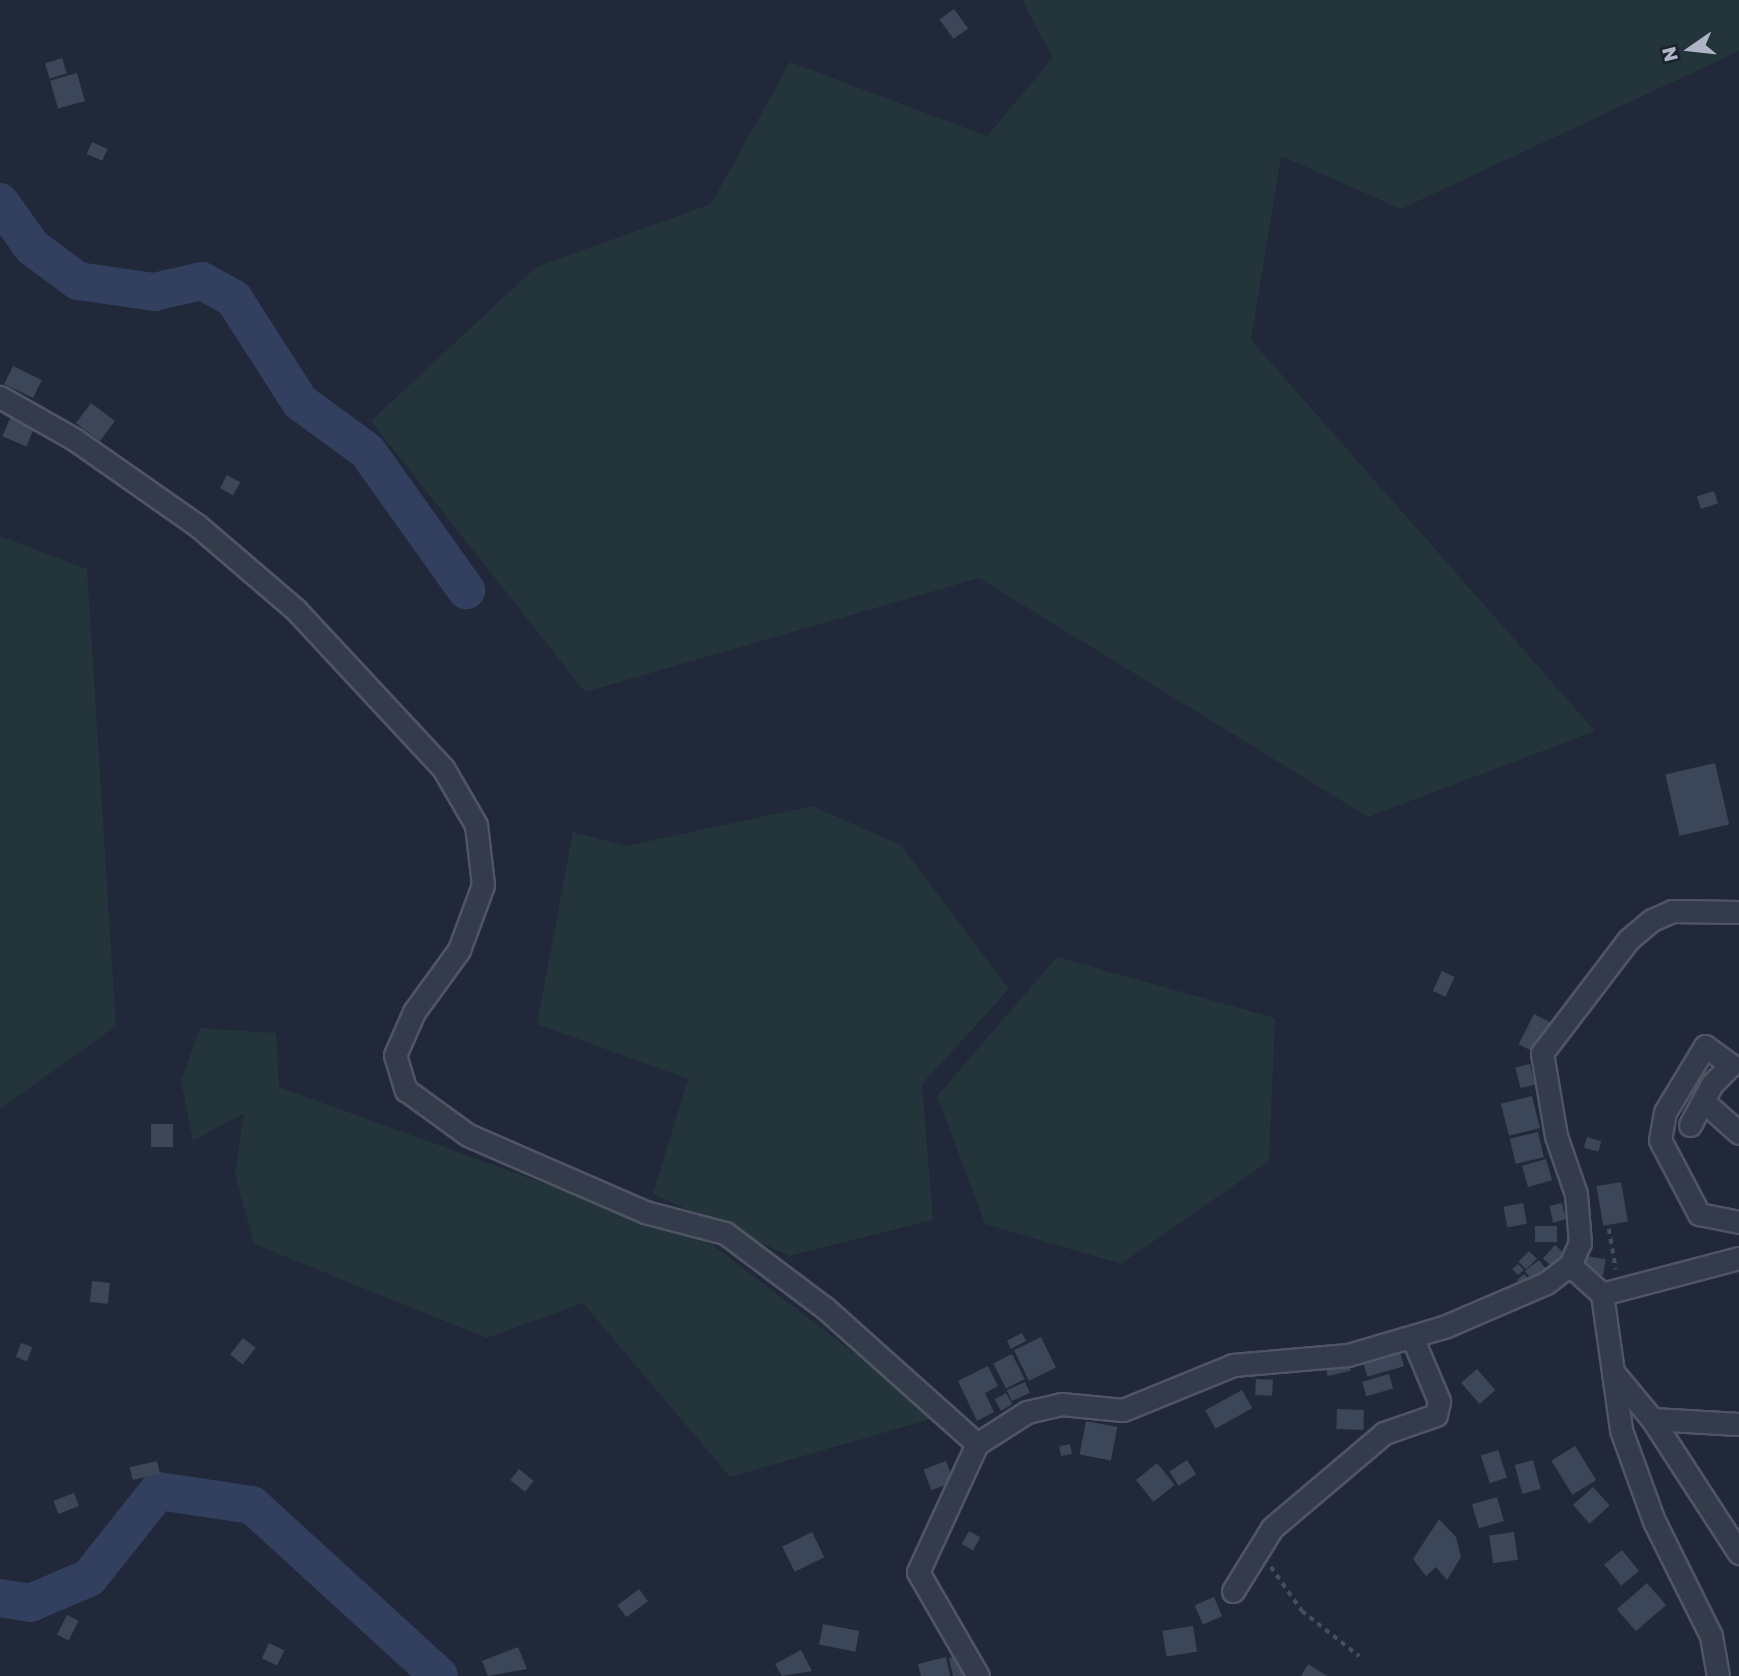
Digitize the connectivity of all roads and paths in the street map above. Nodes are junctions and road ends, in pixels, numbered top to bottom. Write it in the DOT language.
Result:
graph roads {
  1 [pos="0,397"];
  2 [pos="1739,912"];
  3 [pos="1703,1101"];
  4 [pos="1690,1125"];
  5 [pos="1739,1133"];
  6 [pos="1739,1222"];
  7 [pos="1609,1229"];
  8 [pos="1739,1258"];
  9 [pos="1570,1265"];
  10 [pos="1611,1291"];
  11 [pos="1412,1337"];
  12 [pos="1613,1372"];
  13 [pos="1652,1419"];
  14 [pos="1739,1424"];
  15 [pos="977,1444"];
  16 [pos="1739,1553"];
  17 [pos="1254,1557"];
  18 [pos="1233,1591"];
  19 [pos="1359,1656"];
  20 [pos="978,1676"];
  21 [pos="1718,1676"];
  1 -- 15 [label="street"];
  2 -- 9 [label="street"];
  3 -- 4 [label="street"];
  3 -- 5 [label="street"];
  3 -- 6 [label="street"];
  7 -- 10 [label="path"];
  8 -- 10 [label="street"];
  9 -- 10 [label="street"];
  9 -- 11 [label="street"];
  10 -- 12 [label="street"];
  11 -- 15 [label="street"];
  11 -- 17 [label="street"];
  12 -- 13 [label="street"];
  12 -- 21 [label="street"];
  13 -- 14 [label="street"];
  13 -- 16 [label="street"];
  15 -- 20 [label="street"];
  17 -- 18 [label="street"];
  17 -- 19 [label="path"];
}
